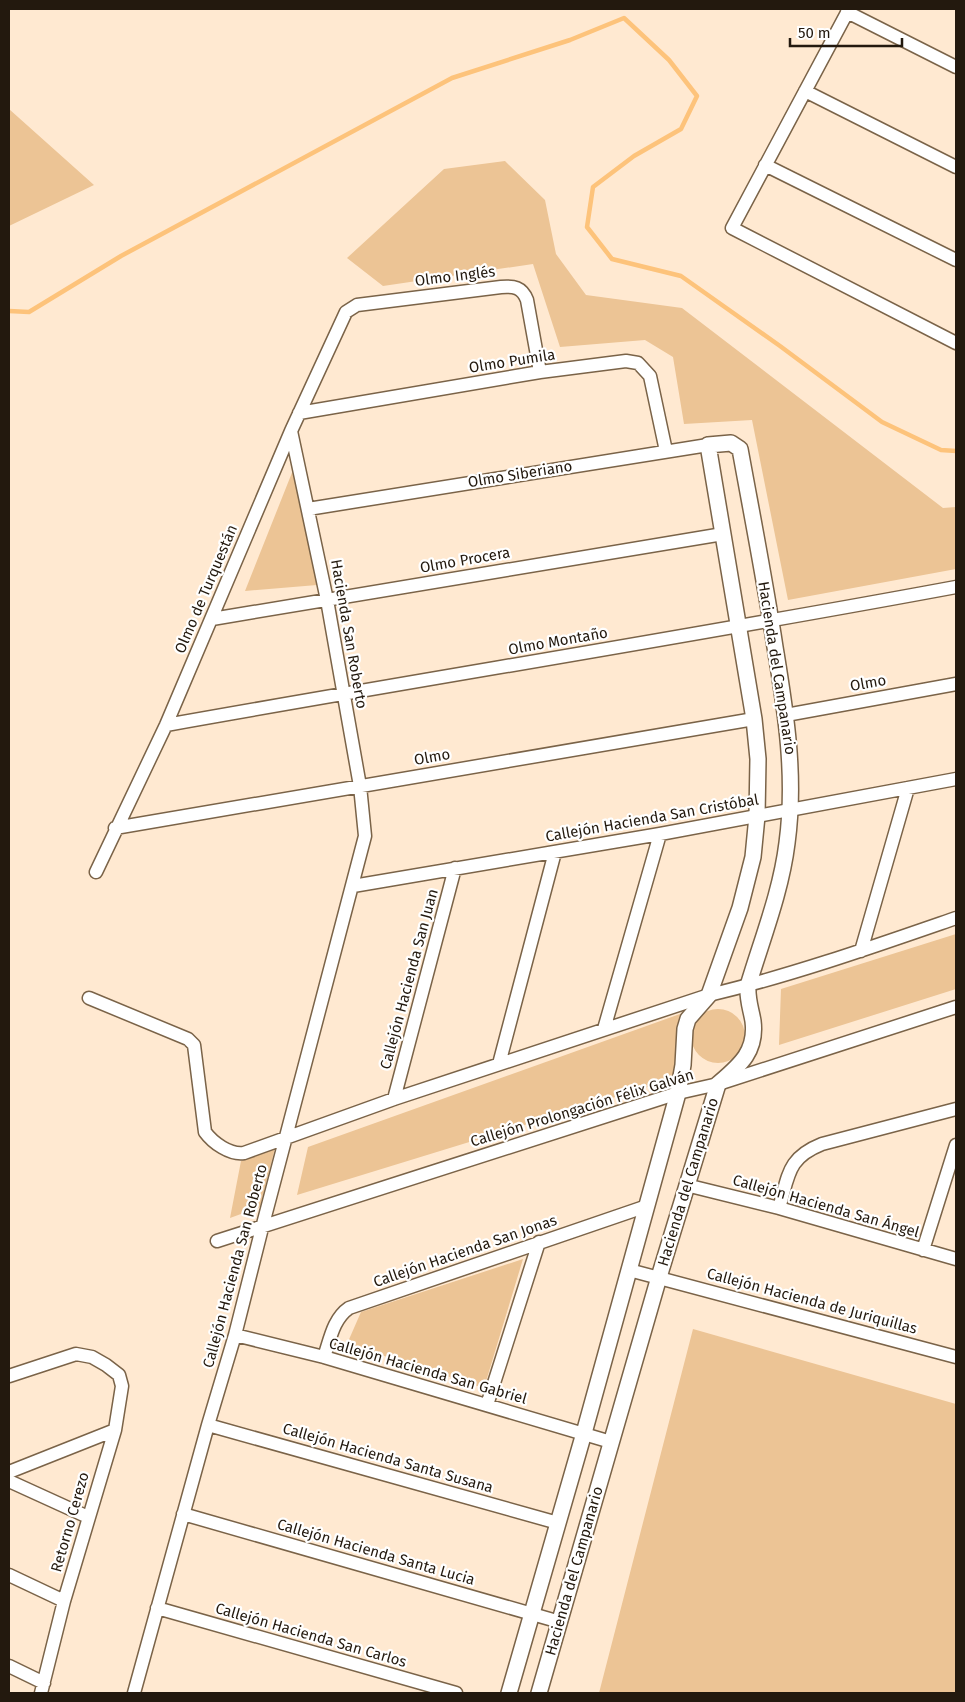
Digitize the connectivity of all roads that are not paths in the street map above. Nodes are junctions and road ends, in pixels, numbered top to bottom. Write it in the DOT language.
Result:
graph roads {
  1 [pos="848,10"];
  2 [pos="956,67"];
  3 [pos="805,90"];
  4 [pos="765,166"];
  5 [pos="956,167"];
  6 [pos="956,260"];
  7 [pos="342,317"];
  8 [pos="956,343"];
  9 [pos="540,372"];
  10 [pos="299,413"];
  11 [pos="291,430"];
  12 [pos="731,443"];
  13 [pos="708,445"];
  14 [pos="666,450"];
  15 [pos="308,509"];
  16 [pos="723,534"];
  17 [pos="956,587"];
  18 [pos="327,600"];
  19 [pos="212,619"];
  20 [pos="771,622"];
  21 [pos="739,627"];
  22 [pos="956,684"];
  23 [pos="343,694"];
  24 [pos="786,715"];
  25 [pos="754,719"];
  26 [pos="166,726"];
  27 [pos="956,779"];
  28 [pos="360,786"];
  29 [pos="908,788"];
  30 [pos="791,810"];
  31 [pos="757,816"];
  32 [pos="115,828"];
  33 [pos="660,834"];
  34 [pos="364,846"];
  35 [pos="554,852"];
  36 [pos="455,868"];
  37 [pos="96,872"];
  38 [pos="353,886"];
  39 [pos="956,918"];
  40 [pos="861,951"];
  41 [pos="748,986"];
  42 [pos="709,995"];
  43 [pos="89,998"];
  44 [pos="956,1006"];
  45 [pos="604,1029"];
  46 [pos="499,1064"];
  47 [pos="718,1084"];
  48 [pos="678,1093"];
  49 [pos="394,1099"];
  50 [pos="956,1109"];
  51 [pos="286,1137"];
  52 [pos="956,1145"];
  53 [pos="686,1185"];
  54 [pos="647,1206"];
  55 [pos="779,1208"];
  56 [pos="262,1228"];
  57 [pos="217,1241"];
  58 [pos="539,1242"];
  59 [pos="923,1250"];
  60 [pos="956,1260"];
  61 [pos="629,1270"];
  62 [pos="659,1277"];
  63 [pos="235,1336"];
  64 [pos="956,1356"];
  65 [pos="324,1358"];
  66 [pos="9,1376"];
  67 [pos="487,1405"];
  68 [pos="208,1424"];
  69 [pos="114,1430"];
  70 [pos="584,1433"];
  71 [pos="611,1442"];
  72 [pos="9,1472"];
  73 [pos="9,1481"];
  74 [pos="184,1514"];
  75 [pos="88,1517"];
  76 [pos="558,1523"];
  77 [pos="9,1575"];
  78 [pos="64,1601"];
  79 [pos="157,1608"];
  80 [pos="532,1614"];
  81 [pos="560,1622"];
  82 [pos="9,1666"];
  83 [pos="43,1688"];
  84 [pos="134,1693"];
  85 [pos="456,1693"];
  86 [pos="509,1693"];
  87 [pos="539,1693"];
  1 -- 2 [label="street"];
  1 -- 3 [label="street"];
  3 -- 4 [label="street"];
  3 -- 5 [label="street"];
  4 -- 6 [label="street"];
  4 -- 8 [label="street"];
  7 -- 9 [label="street, Olmo Inglés"];
  7 -- 10 [label="street, Olmo de Turquestán"];
  9 -- 10 [label="street, Olmo Pumila"];
  9 -- 14 [label="street, Olmo Pumila"];
  10 -- 11 [label="street, Olmo de Turquestán"];
  11 -- 15 [label="street, Hacienda San Roberto"];
  11 -- 19 [label="street, Olmo de Turquestán"];
  12 -- 13 [label="street, Olmo Siberiano"];
  12 -- 20 [label="street, Hacienda del Campanario"];
  13 -- 14 [label="street, Olmo Siberiano"];
  13 -- 16 [label="street, Hacienda del Campanario"];
  14 -- 15 [label="street, Olmo Siberiano"];
  15 -- 18 [label="street, Hacienda San Roberto"];
  16 -- 18 [label="street, Olmo Procera"];
  16 -- 21 [label="street, Hacienda del Campanario"];
  17 -- 20 [label="street, Olmo Montaño"];
  18 -- 19 [label="street, Olmo Procera"];
  18 -- 23 [label="street, Hacienda San Roberto"];
  19 -- 26 [label="street, Olmo de Turquestán"];
  20 -- 21 [label="street, Olmo Montaño"];
  20 -- 24 [label="street, Hacienda del Campanario"];
  21 -- 23 [label="street, Olmo Montaño"];
  21 -- 25 [label="street, Hacienda del Campanario"];
  22 -- 24 [label="street, Olmo"];
  23 -- 26 [label="street, Olmo Montaño"];
  23 -- 28 [label="street, Hacienda San Roberto"];
  24 -- 30 [label="street, Hacienda del Campanario"];
  25 -- 28 [label="street, Olmo"];
  25 -- 31 [label="street, Hacienda del Campanario"];
  26 -- 32 [label="street, Olmo de Turquestán"];
  27 -- 29 [label="street, Callejón Hacienda San Cristóbal"];
  28 -- 32 [label="street, Olmo"];
  28 -- 34 [label="street, Hacienda San Roberto"];
  29 -- 30 [label="street, Callejón Hacienda San Cristóbal"];
  29 -- 40 [label="street"];
  30 -- 31 [label="street, Callejón Hacienda San Cristóbal"];
  30 -- 41 [label="street, Hacienda del Campanario"];
  31 -- 33 [label="street, Callejón Hacienda San Cristóbal"];
  31 -- 42 [label="street, Hacienda del Campanario"];
  32 -- 37 [label="street, Olmo de Turquestán"];
  33 -- 35 [label="street, Callejón Hacienda San Cristóbal"];
  33 -- 45 [label="street"];
  34 -- 38 [label="street, Callejón Hacienda San Roberto"];
  35 -- 36 [label="street, Callejón Hacienda San Cristóbal"];
  35 -- 46 [label="street"];
  36 -- 38 [label="street, Callejón Hacienda San Cristóbal"];
  36 -- 49 [label="street, Callejón Hacienda San Juan"];
  38 -- 51 [label="street, Callejón Hacienda San Roberto"];
  39 -- 40 [label="street"];
  40 -- 41 [label="street"];
  41 -- 42 [label="street"];
  41 -- 47 [label="street, Hacienda del Campanario"];
  42 -- 45 [label="street"];
  42 -- 48 [label="street, Hacienda del Campanario"];
  43 -- 51 [label="street"];
  44 -- 47 [label="street, Callejón Prolongación Félix Galván"];
  45 -- 46 [label="street"];
  46 -- 49 [label="street"];
  47 -- 48 [label="street, Callejón Prolongación Félix Galván"];
  47 -- 53 [label="street, Hacienda del Campanario"];
  48 -- 54 [label="street, Hacienda del Campanario"];
  48 -- 56 [label="street, Callejón Prolongación Félix Galván"];
  49 -- 51 [label="street"];
  50 -- 55 [label="street"];
  51 -- 56 [label="street, Callejón Hacienda San Roberto"];
  52 -- 59 [label="street"];
  53 -- 55 [label="street, Callejón Hacienda San Ángel"];
  53 -- 62 [label="street, Hacienda del Campanario"];
  54 -- 58 [label="street, Callejón Hacienda San Jonas"];
  54 -- 61 [label="street, Hacienda del Campanario"];
  55 -- 59 [label="street, Callejón Hacienda San Ángel"];
  56 -- 57 [label="street, Callejón Prolongación Félix Galván"];
  56 -- 63 [label="street, Callejón Hacienda San Roberto"];
  58 -- 65 [label="street, Callejón Hacienda San Jonas"];
  58 -- 67 [label="street"];
  59 -- 60 [label="street, Callejón Hacienda San Ángel"];
  61 -- 62 [label="street, Callejón Hacienda de Juriquillas"];
  61 -- 70 [label="street, Hacienda del Campanario"];
  62 -- 64 [label="street, Callejón Hacienda de Juriquillas"];
  62 -- 71 [label="street, Hacienda del Campanario"];
  63 -- 65 [label="street, Callejón Hacienda San Gabriel"];
  63 -- 68 [label="street, Callejón Hacienda San Roberto"];
  65 -- 67 [label="street, Callejón Hacienda San Gabriel"];
  66 -- 69 [label="street, Retorno Cerezo"];
  67 -- 70 [label="street, Callejón Hacienda San Gabriel"];
  68 -- 74 [label="street, Callejón Hacienda San Roberto"];
  68 -- 76 [label="street, Callejón Hacienda Santa Susana"];
  69 -- 72 [label="street"];
  69 -- 75 [label="street, Retorno Cerezo"];
  70 -- 71 [label="street, Callejón Hacienda San Gabriel"];
  70 -- 76 [label="street, Hacienda del Campanario"];
  71 -- 81 [label="street, Hacienda del Campanario"];
  73 -- 75 [label="street"];
  74 -- 79 [label="street, Callejón Hacienda San Roberto"];
  74 -- 80 [label="street, Callejón Hacienda Santa Lucia"];
  75 -- 78 [label="street, Retorno Cerezo"];
  76 -- 80 [label="street, Hacienda del Campanario"];
  77 -- 78 [label="street"];
  78 -- 83 [label="street, Retorno Cerezo"];
  79 -- 84 [label="street, Callejón Hacienda San Roberto"];
  79 -- 85 [label="street, Callejón Hacienda San Carlos"];
  80 -- 81 [label="street, Callejón Hacienda Santa Lucia"];
  80 -- 86 [label="street, Hacienda del Campanario"];
  81 -- 87 [label="street, Hacienda del Campanario"];
  82 -- 83 [label="street"];
}
